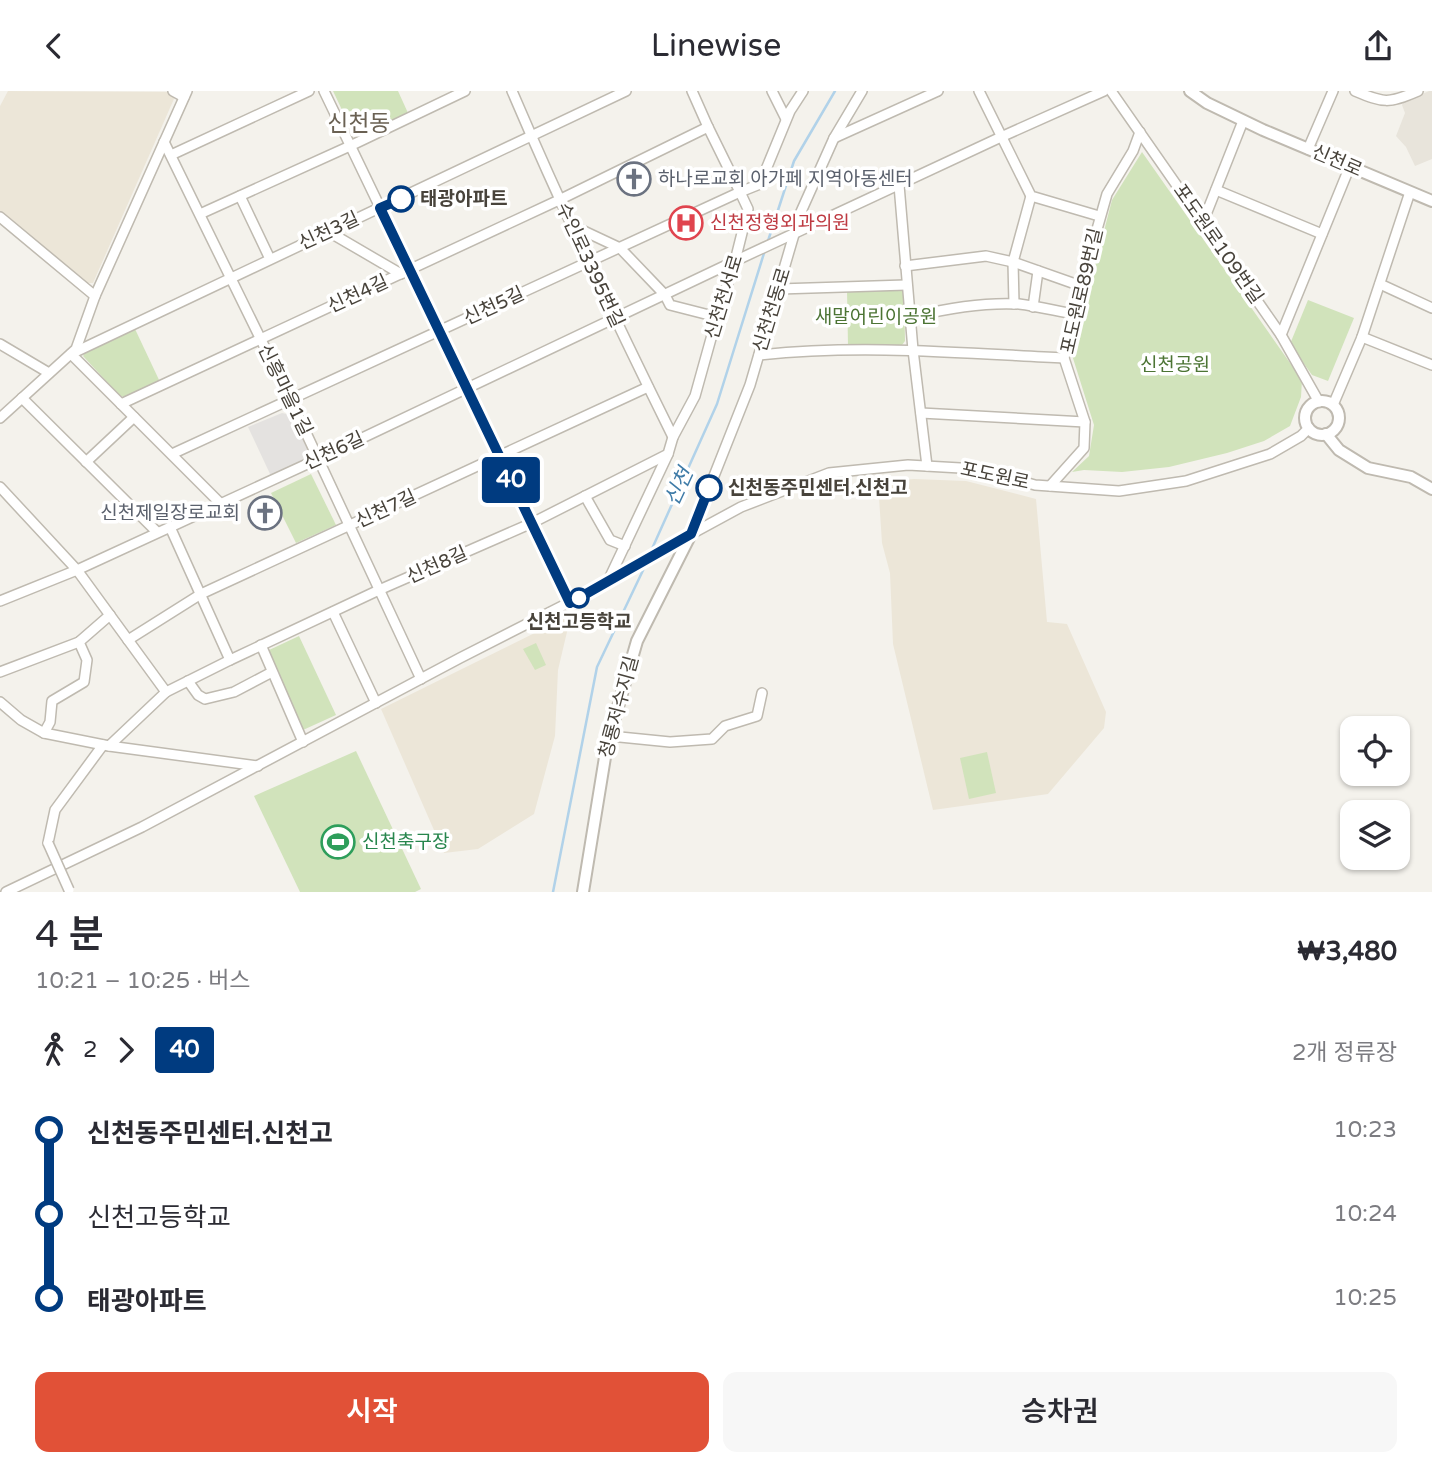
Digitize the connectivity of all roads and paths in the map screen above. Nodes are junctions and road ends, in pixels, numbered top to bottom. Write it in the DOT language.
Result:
graph roads {
  1 [pos="173,91"];
  2 [pos="309,91"];
  3 [pos="324,91"];
  4 [pos="465,91"];
  5 [pos="512,91"];
  6 [pos="626,91"];
  7 [pos="692,91"];
  8 [pos="772,91"];
  9 [pos="803,91"];
  10 [pos="862,91"];
  11 [pos="938,91"];
  12 [pos="979,91"];
  13 [pos="1104,91"];
  14 [pos="1111,91"];
  15 [pos="1189,91"];
  16 [pos="1333,91"];
  17 [pos="1354,91"];
  18 [pos="1418,91"];
  19 [pos="186,94"];
  20 [pos="786,119"];
  21 [pos="1243,121"];
  22 [pos="708,127"];
  23 [pos="1140,132"];
  24 [pos="531,137"];
  25 [pos="1002,137"];
  26 [pos="834,138"];
  27 [pos="164,142"];
  28 [pos="350,146"];
  29 [pos="1308,149"];
  30 [pos="171,155"];
  31 [pos="1350,166"];
  32 [pos="899,185"];
  33 [pos="1216,190"];
  34 [pos="740,192"];
  35 [pos="1410,192"];
  36 [pos="240,196"];
  37 [pos="1031,196"];
  38 [pos="559,200"];
  39 [pos="1432,201"];
  40 [pos="380,208"];
  41 [pos="200,214"];
  42 [pos="1099,216"];
  43 [pos="0,217"];
  44 [pos="1203,222"];
  45 [pos="571,225"];
  46 [pos="329,232"];
  47 [pos="1322,234"];
  48 [pos="794,235"];
  49 [pos="620,248"];
  50 [pos="270,259"];
  51 [pos="735,261"];
  52 [pos="1013,262"];
  53 [pos="589,263"];
  54 [pos="905,266"];
  55 [pos="1038,271"];
  56 [pos="406,272"];
  57 [pos="230,278"];
  58 [pos="1380,284"];
  59 [pos="906,285"];
  60 [pos="1081,286"];
  61 [pos="779,289"];
  62 [pos="665,295"];
  63 [pos="95,296"];
  64 [pos="1014,305"];
  65 [pos="1033,307"];
  66 [pos="1432,308"];
  67 [pos="1073,314"];
  68 [pos="717,317"];
  69 [pos="910,317"];
  70 [pos="614,319"];
  71 [pos="439,332"];
  72 [pos="1281,335"];
  73 [pos="1362,338"];
  74 [pos="261,340"];
  75 [pos="0,344"];
  76 [pos="913,350"];
  77 [pos="71,353"];
  78 [pos="759,355"];
  79 [pos="1063,358"];
  80 [pos="1432,365"];
  81 [pos="49,373"];
  82 [pos="648,387"];
  83 [pos="466,388"];
  84 [pos="22,398"];
  85 [pos="290,400"];
  86 [pos="1319,402"];
  87 [pos="121,404"];
  88 [pos="1333,405"];
  89 [pos="920,413"];
  90 [pos="134,417"];
  91 [pos="0,418"];
  92 [pos="1085,422"];
  93 [pos="1309,428"];
  94 [pos="1326,434"];
  95 [pos="673,437"];
  96 [pos="172,454"];
  97 [pos="668,454"];
  98 [pos="499,456"];
  99 [pos="318,459"];
  100 [pos="86,462"];
  101 [pos="927,466"];
  102 [pos="1050,486"];
  103 [pos="0,487"];
  104 [pos="1432,489"];
  105 [pos="585,496"];
  106 [pos="220,503"];
  107 [pos="532,523"];
  108 [pos="349,526"];
  109 [pos="170,527"];
  110 [pos="157,532"];
  111 [pos="686,536"];
  112 [pos="625,546"];
  113 [pos="77,570"];
  114 [pos="611,580"];
  115 [pos="379,590"];
  116 [pos="201,594"];
  117 [pos="0,601"];
  118 [pos="570,603"];
  119 [pos="333,612"];
  120 [pos="110,615"];
  121 [pos="128,640"];
  122 [pos="79,642"];
  123 [pos="261,645"];
  124 [pos="230,660"];
  125 [pos="0,671"];
  126 [pos="272,672"];
  127 [pos="421,679"];
  128 [pos="188,681"];
  129 [pos="166,692"];
  130 [pos="762,693"];
  131 [pos="0,702"];
  132 [pos="376,703"];
  133 [pos="44,733"];
  134 [pos="610,736"];
  135 [pos="303,742"];
  136 [pos="106,745"];
  137 [pos="258,766"];
  138 [pos="71,891"];
  139 [pos="6,892"];
  140 [pos="583,892"];
  1 -- 19 [label="street"];
  2 -- 30 [label="street"];
  3 -- 28 [label="street"];
  4 -- 28 [label="street"];
  5 -- 24 [label="street, 수인로3395번길"];
  6 -- 24 [label="street, 신천3길"];
  7 -- 22 [label="street, 신천천서로"];
  8 -- 20 [label="street"];
  9 -- 20 [label="street"];
  10 -- 26 [label="street, 신천천동로"];
  11 -- 26 [label="street"];
  12 -- 25 [label="street"];
  13 -- 25 [label="street, 신천6길"];
  14 -- 23 [label="street, 포도원로109번길"];
  15 -- 21 [label="street, 신천로"];
  16 -- 29 [label="street"];
  17 -- 18 [label="street"];
  19 -- 27 [label="street"];
  20 -- 34 [label="street"];
  21 -- 29 [label="street, 신천로"];
  21 -- 33 [label="street"];
  22 -- 34 [label="street, 신천천서로"];
  22 -- 38 [label="street, 신천4길"];
  23 -- 42 [label="street, 포도원로89번길"];
  23 -- 44 [label="street, 포도원로109번길"];
  24 -- 38 [label="street, 수인로3395번길"];
  24 -- 40 [label="street, 신천3길"];
  25 -- 32 [label="street, 신천6길"];
  25 -- 37 [label="street"];
  26 -- 48 [label="street, 신천천동로"];
  27 -- 30 [label="street, 신흥마을1길"];
  27 -- 63 [label="street"];
  28 -- 36 [label="street"];
  28 -- 40 [label="street"];
  29 -- 31 [label="street, 신천로"];
  30 -- 41 [label="street, 신흥마을1길"];
  31 -- 35 [label="street, 신천로"];
  31 -- 47 [label="street"];
  32 -- 48 [label="street, 신천6길"];
  32 -- 54 [label="street"];
  33 -- 44 [label="street"];
  33 -- 47 [label="street"];
  34 -- 49 [label="street, 신천5길"];
  34 -- 51 [label="street, 신천천서로"];
  35 -- 39 [label="street, 신천로"];
  35 -- 58 [label="street"];
  36 -- 41 [label="street"];
  36 -- 50 [label="street"];
  37 -- 42 [label="street"];
  37 -- 52 [label="street"];
  38 -- 45 [label="street, 수인로3395번길"];
  38 -- 56 [label="street, 신천4길"];
  40 -- 46 [label="street, 신천3길"];
  40 -- 56 [label="street"];
  41 -- 57 [label="street, 신흥마을1길"];
  42 -- 60 [label="street, 포도원로89번길"];
  43 -- 63 [label="street"];
  44 -- 72 [label="street, 포도원로109번길"];
  45 -- 49 [label="street"];
  45 -- 53 [label="street, 수인로3395번길"];
  46 -- 50 [label="street, 신천3길"];
  46 -- 56 [label="street"];
  47 -- 72 [label="street"];
  48 -- 51 [label="street, 신천6길"];
  48 -- 61 [label="street, 신천천동로"];
  49 -- 53 [label="street, 신천5길"];
  49 -- 62 [label="street"];
  50 -- 57 [label="street, 신천3길"];
  51 -- 62 [label="street, 신천6길"];
  51 -- 68 [label="street, 신천천서로"];
  52 -- 54 [label="street"];
  52 -- 55 [label="street"];
  52 -- 64 [label="street"];
  53 -- 70 [label="street, 수인로3395번길"];
  53 -- 71 [label="street, 신천5길"];
  54 -- 59 [label="street"];
  55 -- 60 [label="street"];
  55 -- 65 [label="street"];
  56 -- 71 [label="street"];
  56 -- 74 [label="street, 신천4길"];
  57 -- 74 [label="street, 신흥마을1길"];
  57 -- 77 [label="street, 신천3길"];
  58 -- 66 [label="street"];
  58 -- 73 [label="street"];
  59 -- 61 [label="street"];
  59 -- 69 [label="street"];
  60 -- 67 [label="street, 포도원로89번길"];
  61 -- 78 [label="street, 신천천동로"];
  62 -- 68 [label="street"];
  62 -- 70 [label="street, 신천6길"];
  63 -- 77 [label="street"];
  64 -- 65 [label="street"];
  64 -- 69 [label="street"];
  65 -- 67 [label="street"];
  67 -- 79 [label="street, 포도원로89번길"];
  68 -- 95 [label="street, 신천천서로"];
  69 -- 76 [label="street"];
  70 -- 82 [label="street, 수인로3395번길"];
  70 -- 83 [label="street, 신천6길"];
  71 -- 83 [label="street"];
  71 -- 85 [label="street, 신천5길"];
  72 -- 86 [label="street, 포도원로109번길"];
  73 -- 80 [label="street"];
  73 -- 88 [label="street"];
  74 -- 85 [label="street, 신흥마을1길"];
  74 -- 87 [label="street, 신천4길"];
  75 -- 81 [label="street"];
  76 -- 78 [label="street"];
  76 -- 79 [label="street"];
  76 -- 89 [label="street"];
  77 -- 81 [label="street"];
  77 -- 87 [label="street"];
  78 -- 111 [label="street, 신천천동로"];
  79 -- 92 [label="street, 포도원로89번길"];
  81 -- 84 [label="street"];
  82 -- 95 [label="street, 수인로3395번길"];
  82 -- 98 [label="street, 신천7길"];
  83 -- 98 [label="street"];
  83 -- 99 [label="street, 신천6길"];
  84 -- 91 [label="street"];
  84 -- 100 [label="street"];
  85 -- 96 [label="street, 신천5길"];
  85 -- 99 [label="street, 신흥마을1길"];
  86 -- 88 [label="street"];
  86 -- 93 [label="street"];
  87 -- 90 [label="street"];
  88 -- 94 [label="street"];
  89 -- 92 [label="street"];
  89 -- 101 [label="street"];
  90 -- 96 [label="street"];
  90 -- 100 [label="street"];
  92 -- 102 [label="street"];
  93 -- 94 [label="street"];
  93 -- 102 [label="street, 포도원로"];
  94 -- 104 [label="street"];
  95 -- 97 [label="street"];
  96 -- 106 [label="street"];
  97 -- 105 [label="street, 신천8길"];
  97 -- 112 [label="street"];
  98 -- 107 [label="street"];
  98 -- 108 [label="street, 신천7길"];
  99 -- 106 [label="street, 신천6길"];
  99 -- 108 [label="street, 신흥마을1길"];
  100 -- 110 [label="street"];
  101 -- 102 [label="street, 포도원로"];
  101 -- 111 [label="street, 포도원로"];
  103 -- 113 [label="street"];
  105 -- 107 [label="street, 신천8길"];
  105 -- 112 [label="street"];
  106 -- 109 [label="street, 신천6길"];
  107 -- 115 [label="street, 신천8길"];
  107 -- 118 [label="street"];
  108 -- 115 [label="street, 신흥마을1길"];
  108 -- 116 [label="street, 신천7길"];
  109 -- 110 [label="street, 신천6길"];
  109 -- 116 [label="street"];
  110 -- 113 [label="street, 신천6길"];
  111 -- 114 [label="street, 포도원로"];
  111 -- 134 [label="street, 청룡저수지길"];
  112 -- 114 [label="street"];
  113 -- 117 [label="street, 신천6길"];
  113 -- 120 [label="street"];
  114 -- 118 [label="street"];
  115 -- 119 [label="street, 신천8길"];
  115 -- 127 [label="street, 신흥마을1길"];
  116 -- 121 [label="street, 신천7길"];
  116 -- 124 [label="street"];
  118 -- 127 [label="street"];
  119 -- 123 [label="street, 신천8길"];
  119 -- 132 [label="street"];
  120 -- 121 [label="street"];
  120 -- 122 [label="street"];
  121 -- 129 [label="street"];
  122 -- 125 [label="street"];
  122 -- 133 [label="street"];
  123 -- 124 [label="street, 신천8길"];
  123 -- 126 [label="street"];
  124 -- 128 [label="street, 신천8길"];
  126 -- 128 [label="street"];
  126 -- 135 [label="street"];
  127 -- 132 [label="street"];
  128 -- 129 [label="street, 신천8길"];
  129 -- 136 [label="street, 신천8길"];
  130 -- 134 [label="street"];
  131 -- 133 [label="street"];
  132 -- 135 [label="street"];
  133 -- 136 [label="street"];
  134 -- 140 [label="street, 청룡저수지길"];
  135 -- 137 [label="street"];
  136 -- 137 [label="street"];
  136 -- 138 [label="street, 신천8길, bridge"];
  137 -- 139 [label="street"];
}
